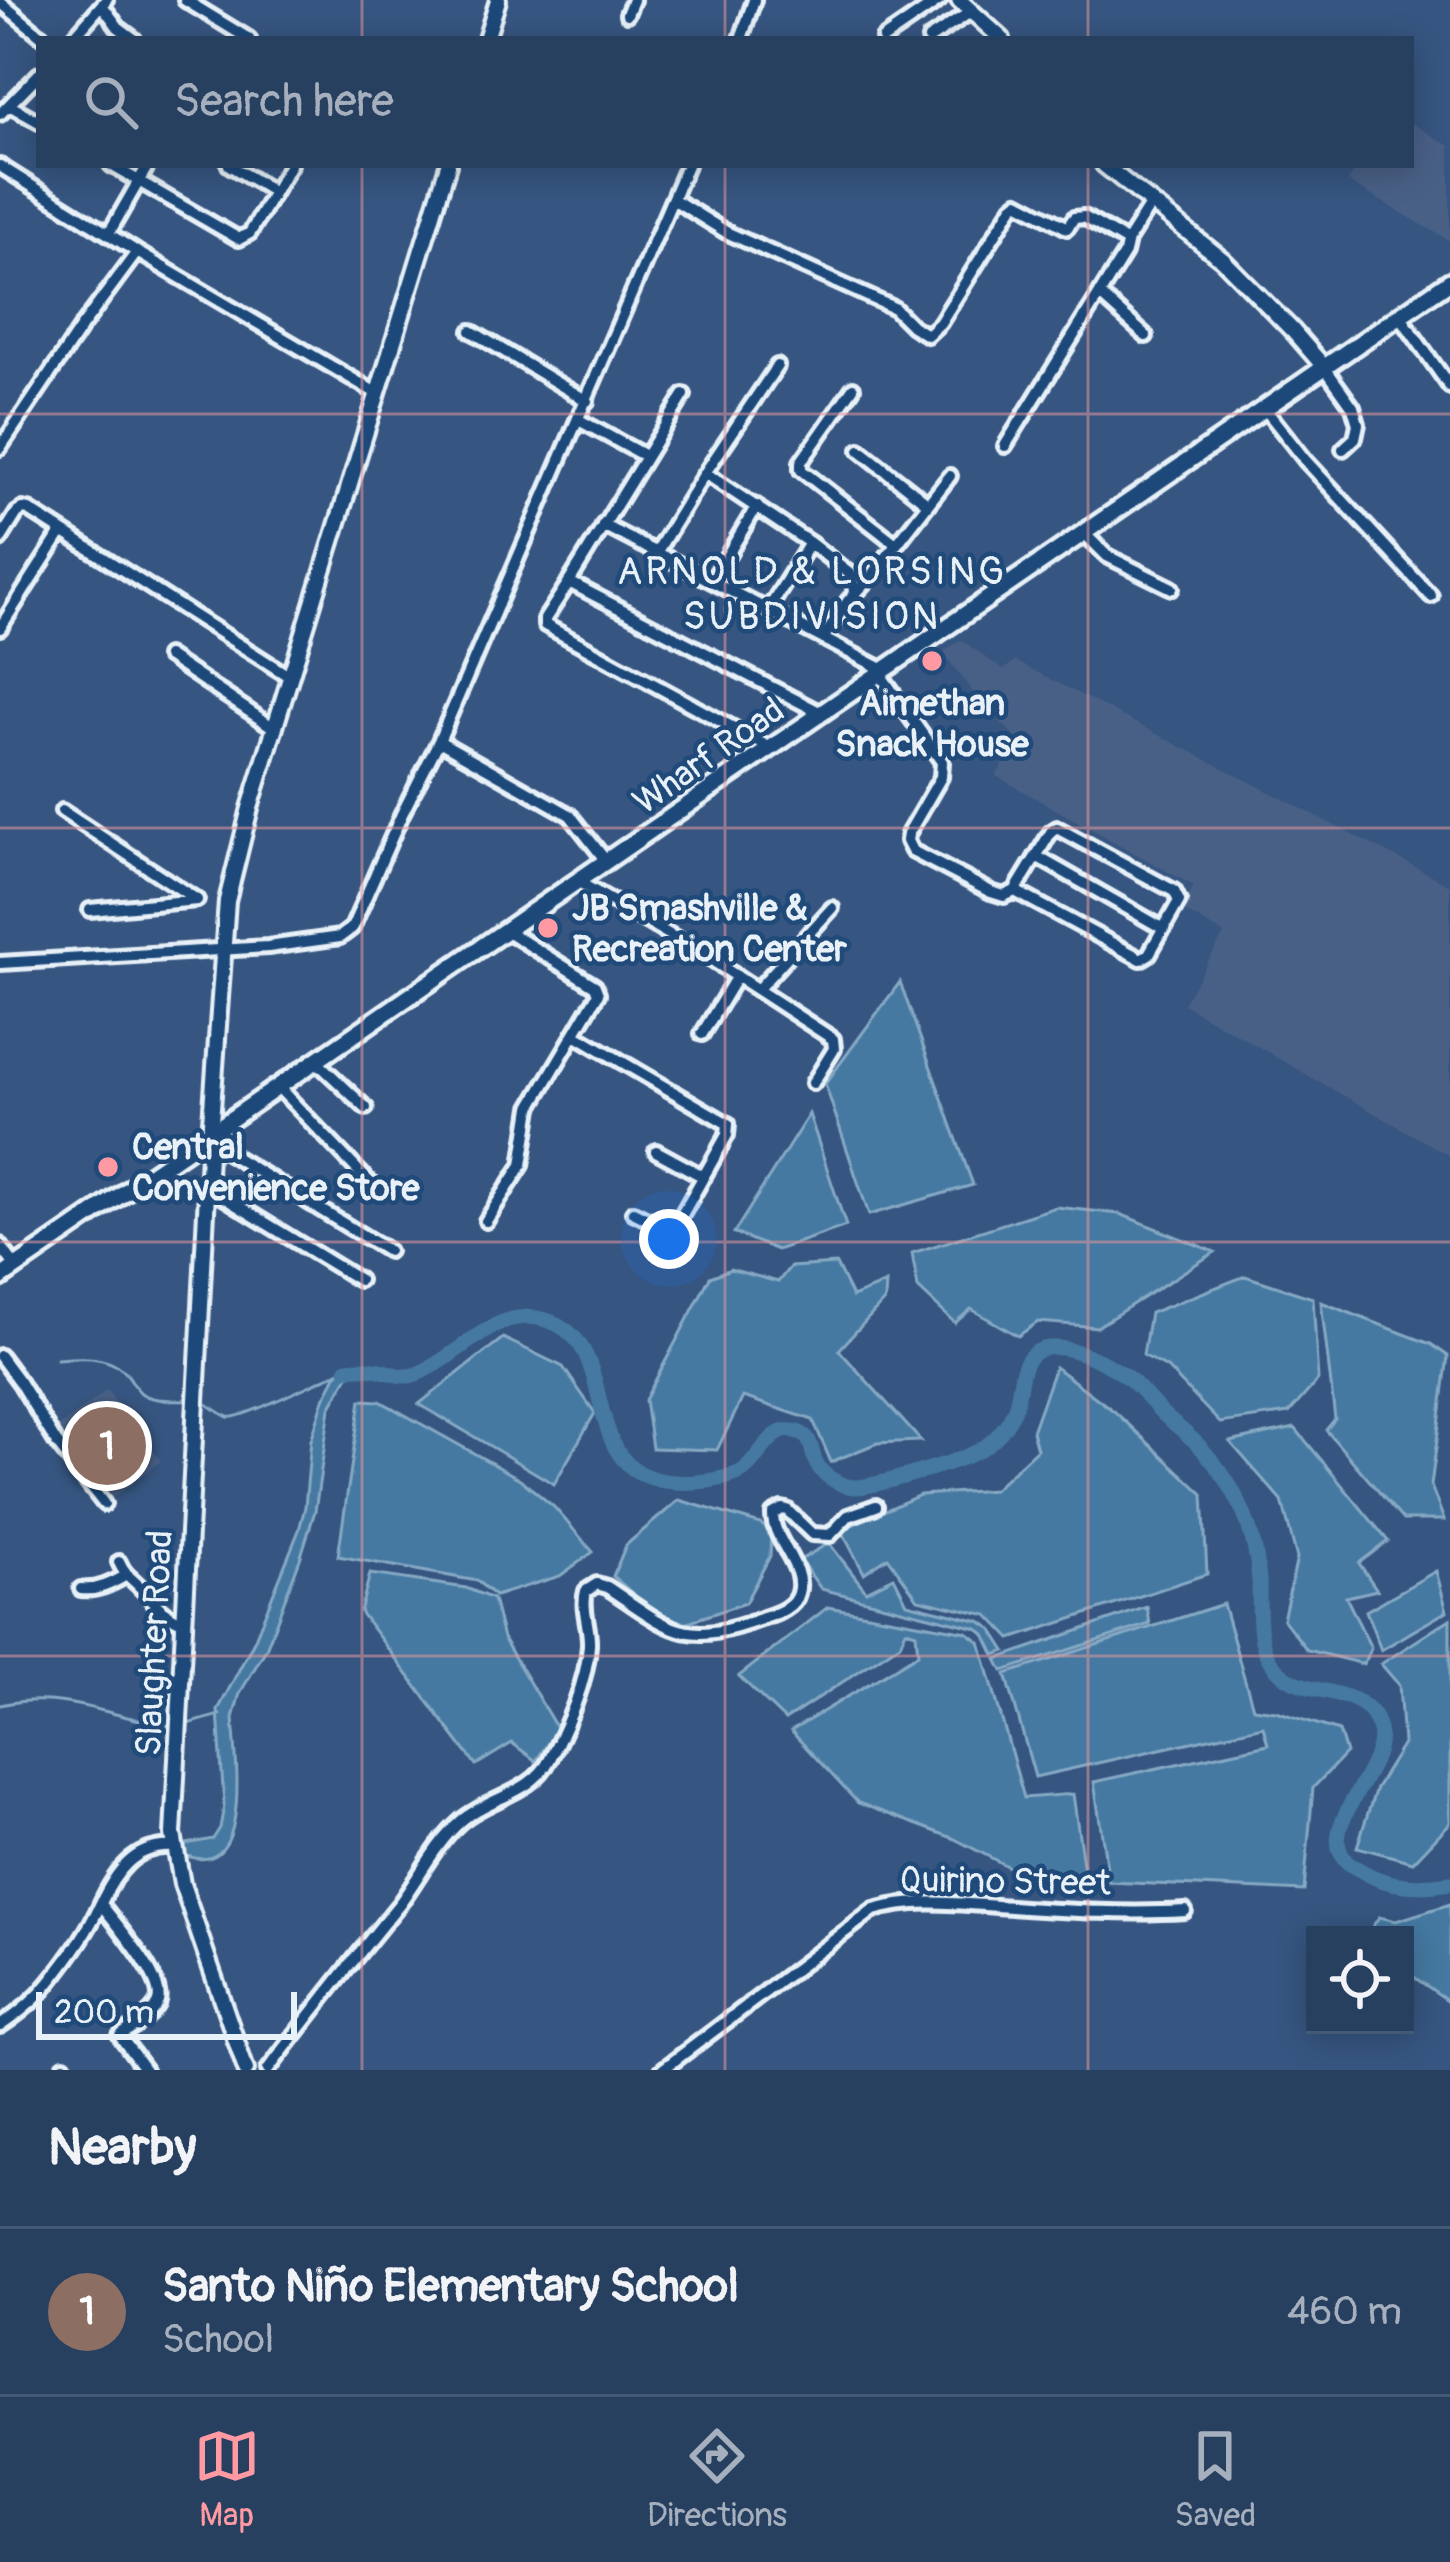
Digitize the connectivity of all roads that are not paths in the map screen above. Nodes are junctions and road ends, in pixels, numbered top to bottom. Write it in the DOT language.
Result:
graph roads {
  1 [pos="185,0"];
  2 [pos="498,0"];
  3 [pos="634,0"];
  4 [pos="754,0"];
  5 [pos="940,0"];
  6 [pos="959,0"];
  7 [pos="0,2"];
  8 [pos="104,3"];
  9 [pos="972,11"];
  10 [pos="627,14"];
  11 [pos="228,34"];
  12 [pos="41,36"];
  13 [pos="75,36"];
  14 [pos="130,36"];
  15 [pos="487,36"];
  16 [pos="742,36"];
  17 [pos="887,36"];
  18 [pos="934,36"];
  19 [pos="1000,36"];
  20 [pos="36,77"];
  21 [pos="4,110"];
  22 [pos="36,121"];
  23 [pos="0,166"];
  24 [pos="116,168"];
  25 [pos="146,168"];
  26 [pos="234,168"];
  27 [pos="288,168"];
  28 [pos="447,168"];
  29 [pos="686,168"];
  30 [pos="1108,168"];
  31 [pos="139,181"];
  32 [pos="274,192"];
  33 [pos="673,199"];
  34 [pos="1152,202"];
  35 [pos="109,233"];
  36 [pos="1127,242"];
  37 [pos="137,252"];
  38 [pos="1450,281"];
  39 [pos="1100,296"];
  40 [pos="1400,316"];
  41 [pos="470,332"];
  42 [pos="1146,336"];
  43 [pos="776,366"];
  44 [pos="1325,368"];
  45 [pos="1450,387"];
  46 [pos="853,388"];
  47 [pos="378,394"];
  48 [pos="684,395"];
  49 [pos="587,401"];
  50 [pos="1264,410"];
  51 [pos="579,421"];
  52 [pos="1005,446"];
  53 [pos="0,448"];
  54 [pos="1343,449"];
  55 [pos="860,450"];
  56 [pos="645,456"];
  57 [pos="705,473"];
  58 [pos="950,476"];
  59 [pos="927,503"];
  60 [pos="757,506"];
  61 [pos="603,525"];
  62 [pos="62,531"];
  63 [pos="1084,533"];
  64 [pos="0,541"];
  65 [pos="810,543"];
  66 [pos="896,544"];
  67 [pos="656,554"];
  68 [pos="712,581"];
  69 [pos="569,582"];
  70 [pos="1172,588"];
  71 [pos="855,592"];
  72 [pos="1431,596"];
  73 [pos="767,610"];
  74 [pos="0,628"];
  75 [pos="823,639"];
  76 [pos="167,656"];
  77 [pos="881,672"];
  78 [pos="290,677"];
  79 [pos="821,713"];
  80 [pos="274,728"];
  81 [pos="439,741"];
  82 [pos="770,748"];
  83 [pos="62,811"];
  84 [pos="1036,856"];
  85 [pos="606,861"];
  86 [pos="577,881"];
  87 [pos="1015,891"];
  88 [pos="197,900"];
  89 [pos="226,901"];
  90 [pos="832,908"];
  91 [pos="90,910"];
  92 [pos="1164,928"];
  93 [pos="507,931"];
  94 [pos="224,950"];
  95 [pos="0,963"];
  96 [pos="737,976"];
  97 [pos="758,989"];
  98 [pos="702,1034"];
  99 [pos="576,1035"];
  100 [pos="316,1061"];
  101 [pos="813,1083"];
  102 [pos="278,1087"];
  103 [pos="366,1108"];
  104 [pos="213,1134"];
  105 [pos="656,1151"];
  106 [pos="704,1177"];
  107 [pos="371,1184"];
  108 [pos="207,1187"];
  109 [pos="633,1212"];
  110 [pos="486,1221"];
  111 [pos="0,1245"];
  112 [pos="388,1251"];
  113 [pos="16,1268"];
  114 [pos="0,1278"];
  115 [pos="359,1280"];
  116 [pos="0,1356"];
  117 [pos="104,1504"];
  118 [pos="876,1506"];
  119 [pos="119,1562"];
  120 [pos="125,1576"];
  121 [pos="81,1589"];
  122 [pos="184,1624"];
  123 [pos="174,1847"];
  124 [pos="101,1904"];
  125 [pos="1185,1911"];
  126 [pos="0,2026"];
  127 [pos="146,2070"];
  128 [pos="246,2070"];
  129 [pos="268,2070"];
  130 [pos="662,2070"];
  1 -- 11 [label="street"];
  2 -- 15 [label="street"];
  3 -- 10 [label="street"];
  4 -- 16 [label="street"];
  5 -- 17 [label="street"];
  6 -- 9 [label="street"];
  7 -- 12 [label="street"];
  8 -- 13 [label="street"];
  8 -- 14 [label="street"];
  9 -- 18 [label="street"];
  9 -- 19 [label="street"];
  20 -- 21 [label="street"];
  21 -- 22 [label="street"];
  23 -- 35 [label="street"];
  24 -- 31 [label="street"];
  25 -- 31 [label="street"];
  26 -- 32 [label="street"];
  27 -- 32 [label="street"];
  28 -- 47 [label="street, Slaughter Road"];
  29 -- 33 [label="street"];
  30 -- 34 [label="street"];
  31 -- 32 [label="street"];
  31 -- 35 [label="street"];
  33 -- 36 [label="street"];
  33 -- 49 [label="street"];
  34 -- 36 [label="street"];
  34 -- 44 [label="street"];
  35 -- 37 [label="street"];
  36 -- 39 [label="street"];
  37 -- 47 [label="street"];
  37 -- 53 [label="street"];
  38 -- 40 [label="main road, Wharf Road"];
  39 -- 42 [label="street"];
  39 -- 52 [label="street"];
  40 -- 44 [label="main road, Wharf Road"];
  40 -- 45 [label="street"];
  41 -- 49 [label="street"];
  43 -- 57 [label="street"];
  44 -- 50 [label="main road, Wharf Road"];
  44 -- 54 [label="street"];
  46 -- 66 [label="street"];
  47 -- 78 [label="street, Slaughter Road"];
  48 -- 56 [label="street"];
  49 -- 51 [label="street"];
  50 -- 63 [label="main road, Wharf Road"];
  50 -- 72 [label="street"];
  51 -- 56 [label="street"];
  51 -- 81 [label="street"];
  55 -- 59 [label="street"];
  56 -- 61 [label="street"];
  57 -- 60 [label="street"];
  57 -- 67 [label="street"];
  58 -- 59 [label="street"];
  59 -- 66 [label="street"];
  60 -- 65 [label="street"];
  60 -- 68 [label="street"];
  61 -- 67 [label="street"];
  61 -- 69 [label="street"];
  62 -- 64 [label="street"];
  62 -- 74 [label="street"];
  62 -- 78 [label="street"];
  63 -- 70 [label="street"];
  63 -- 77 [label="main road, Wharf Road"];
  65 -- 71 [label="street"];
  65 -- 73 [label="street"];
  66 -- 71 [label="street"];
  67 -- 68 [label="street"];
  68 -- 73 [label="street"];
  69 -- 79 [label="street"];
  69 -- 82 [label="street"];
  71 -- 75 [label="street"];
  73 -- 75 [label="street"];
  75 -- 77 [label="street"];
  76 -- 80 [label="street"];
  77 -- 79 [label="main road, Wharf Road"];
  77 -- 87 [label="street"];
  78 -- 80 [label="street, Slaughter Road"];
  79 -- 82 [label="main road, Wharf Road"];
  80 -- 89 [label="street, Slaughter Road"];
  81 -- 85 [label="street"];
  81 -- 94 [label="street"];
  82 -- 85 [label="main road, Wharf Road"];
  83 -- 88 [label="street"];
  84 -- 87 [label="street"];
  84 -- 92 [label="street"];
  84 -- 92 [label="street"];
  85 -- 86 [label="main road, Wharf Road"];
  86 -- 93 [label="main road, Wharf Road"];
  86 -- 96 [label="street"];
  87 -- 92 [label="street"];
  88 -- 89 [label="street"];
  88 -- 91 [label="street"];
  89 -- 94 [label="street, Slaughter Road"];
  90 -- 97 [label="street"];
  93 -- 99 [label="street"];
  93 -- 100 [label="main road, Wharf Road"];
  94 -- 95 [label="street"];
  94 -- 104 [label="street, Slaughter Road"];
  96 -- 97 [label="street"];
  96 -- 98 [label="street"];
  97 -- 101 [label="street"];
  99 -- 106 [label="street"];
  99 -- 110 [label="street"];
  100 -- 102 [label="main road, Wharf Road"];
  100 -- 103 [label="street"];
  102 -- 104 [label="main road, Wharf Road"];
  102 -- 107 [label="street"];
  104 -- 108 [label="street, Slaughter Road"];
  104 -- 112 [label="street"];
  104 -- 113 [label="main road, Wharf Road"];
  105 -- 106 [label="street"];
  106 -- 109 [label="street"];
  108 -- 115 [label="street"];
  108 -- 122 [label="street, Slaughter Road"];
  111 -- 113 [label="street"];
  113 -- 114 [label="main road, Wharf Road"];
  116 -- 117 [label="street"];
  118 -- 129 [label="street"];
  119 -- 120 [label="street"];
  120 -- 121 [label="street"];
  120 -- 122 [label="street"];
  122 -- 123 [label="street, Slaughter Road"];
  123 -- 124 [label="street"];
  123 -- 128 [label="street, Slaughter Road"];
  124 -- 126 [label="street"];
  124 -- 127 [label="street"];
  125 -- 130 [label="street, Quirino Street"];
}
